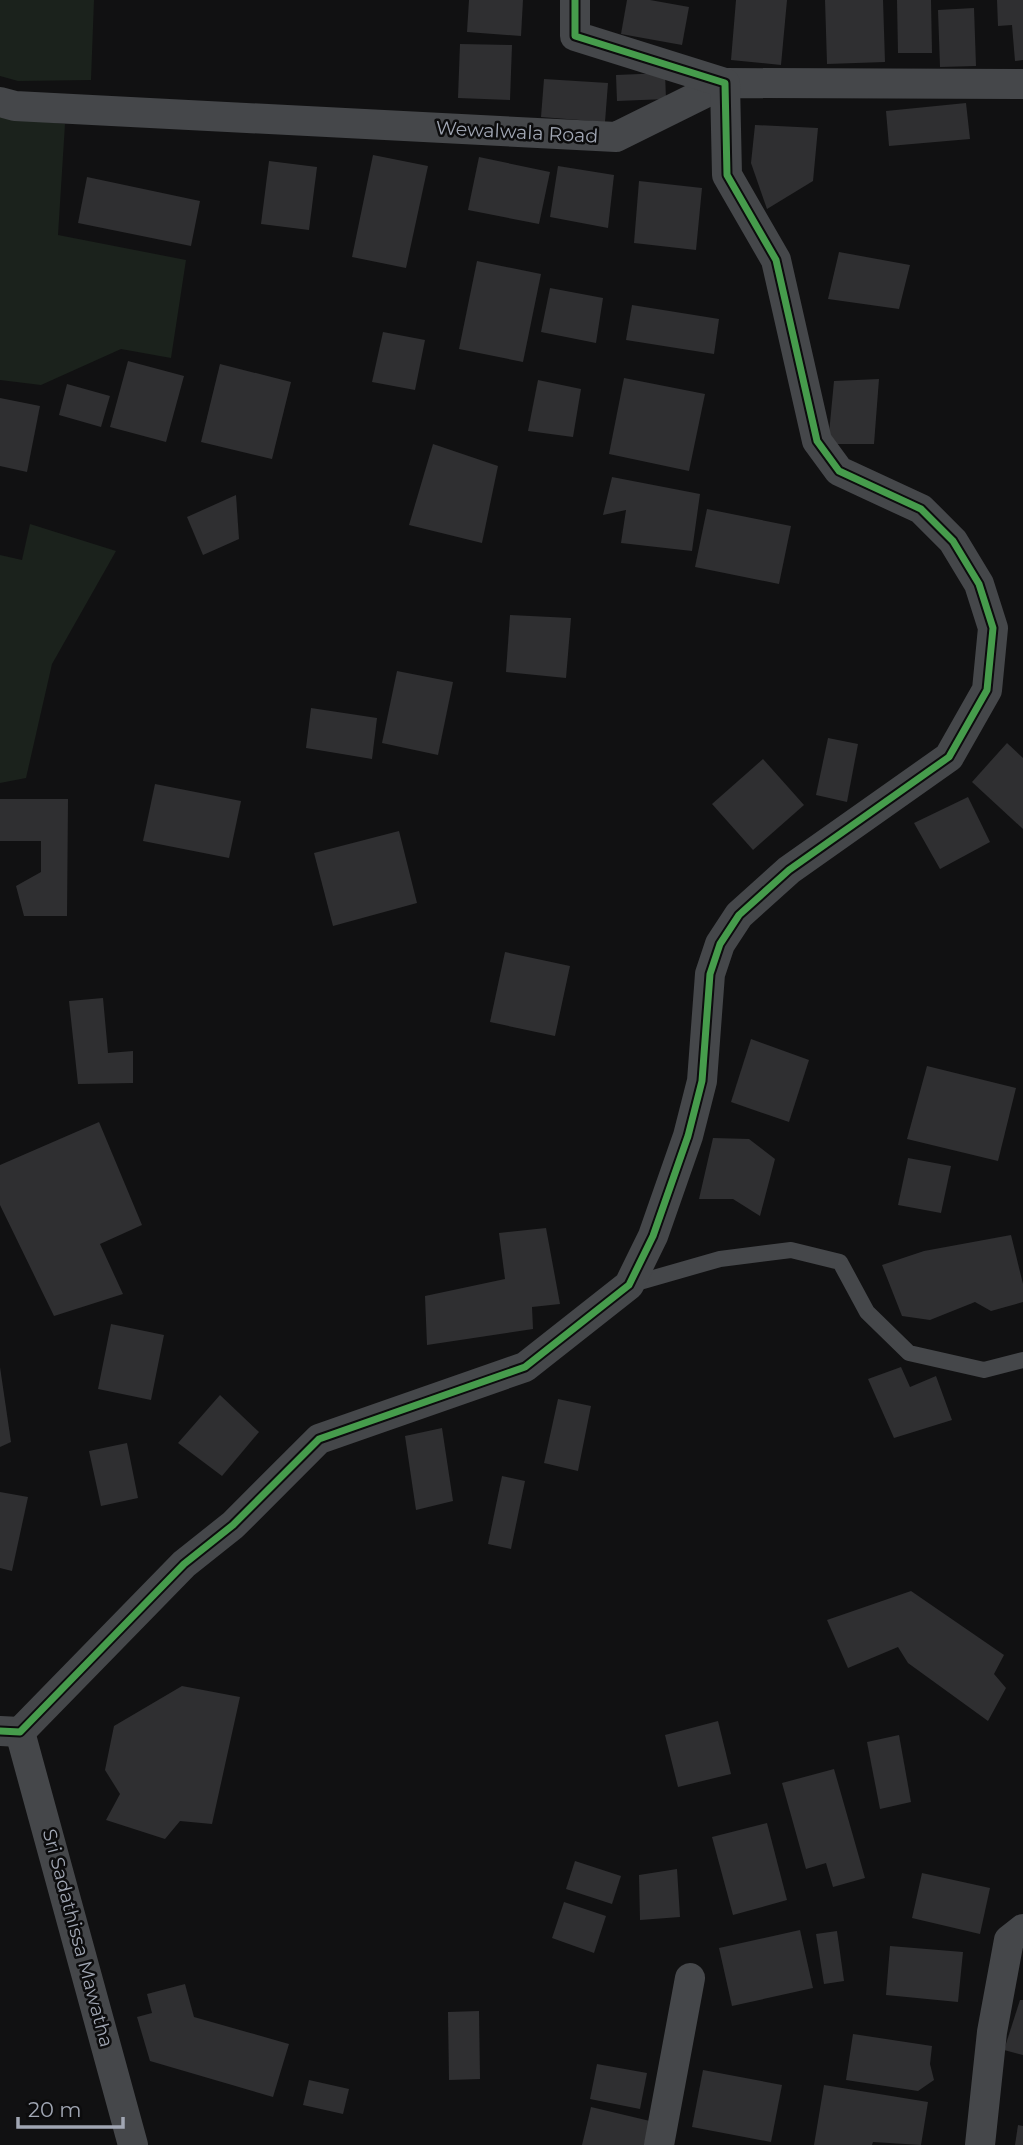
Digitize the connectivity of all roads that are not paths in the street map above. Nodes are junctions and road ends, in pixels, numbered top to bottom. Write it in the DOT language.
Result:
graph roads {
  1 [pos="575,0"];
  2 [pos="725,83"];
  3 [pos="1023,85"];
  4 [pos="0,102"];
  5 [pos="629,1285"];
  6 [pos="1023,1360"];
  7 [pos="10,1731"];
  8 [pos="1023,1929"];
  9 [pos="690,1978"];
  10 [pos="134,2145"];
  11 [pos="659,2145"];
  12 [pos="981,2145"];
  1 -- 2 [label="street"];
  2 -- 3 [label="street, Wewalwala Road"];
  2 -- 4 [label="street, Wewalwala Road"];
  2 -- 5 [label="street"];
  5 -- 6 [label="lane"];
  5 -- 7 [label="street"];
  7 -- 10 [label="street, Sri Sadathissa Mawatha"];
  8 -- 12 [label="street"];
  9 -- 11 [label="street"];
}
